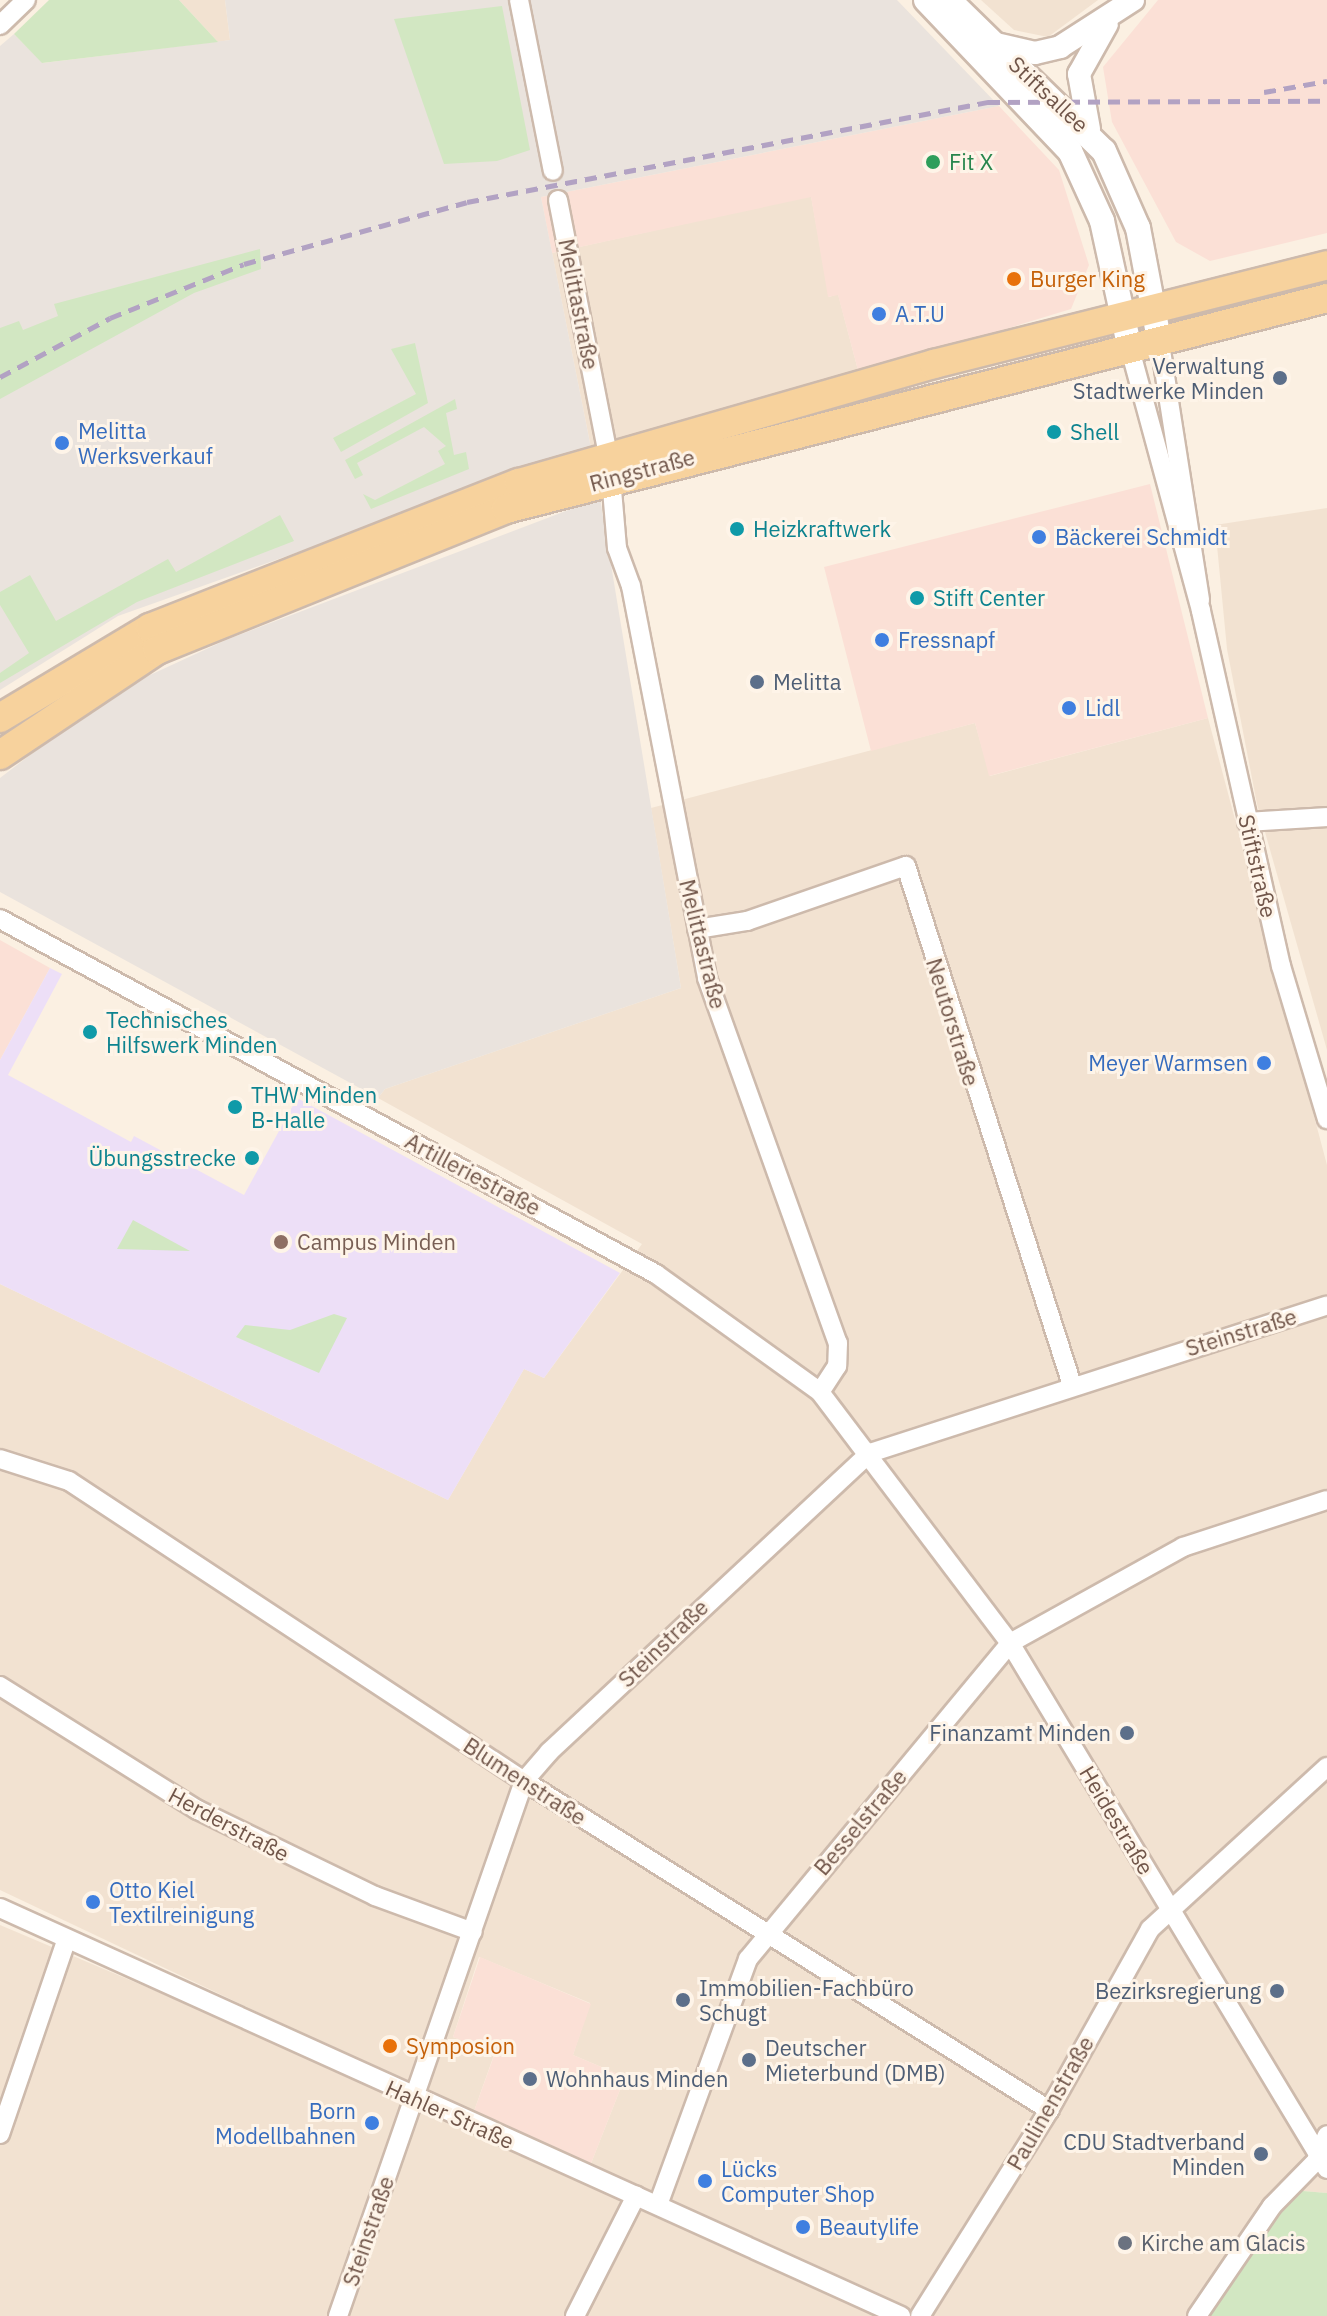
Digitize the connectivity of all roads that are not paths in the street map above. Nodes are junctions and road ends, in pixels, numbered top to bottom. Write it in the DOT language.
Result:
graph roads {
  1 [pos="26,0"];
  2 [pos="519,0"];
  3 [pos="926,0"];
  4 [pos="949,0"];
  5 [pos="1125,6"];
  6 [pos="0,25"];
  7 [pos="996,44"];
  8 [pos="1089,129"];
  9 [pos="553,171"];
  10 [pos="558,200"];
  11 [pos="1327,265"];
  12 [pos="1327,298"];
  13 [pos="1153,306"];
  14 [pos="1123,314"];
  15 [pos="1160,344"];
  16 [pos="1130,349"];
  17 [pos="610,467"];
  18 [pos="1201,611"];
  19 [pos="0,718"];
  20 [pos="0,755"];
  21 [pos="1327,817"];
  22 [pos="1247,822"];
  23 [pos="0,919"];
  24 [pos="697,929"];
  25 [pos="1327,1119"];
  26 [pos="1327,1305"];
  27 [pos="1072,1385"];
  28 [pos="820,1392"];
  29 [pos="870,1453"];
  30 [pos="0,1459"];
  31 [pos="1327,1500"];
  32 [pos="1010,1643"];
  33 [pos="0,1686"];
  34 [pos="1327,1767"];
  35 [pos="524,1781"];
  36 [pos="1169,1906"];
  37 [pos="0,1908"];
  38 [pos="473,1932"];
  39 [pos="766,1933"];
  40 [pos="66,1941"];
  41 [pos="414,2098"];
  42 [pos="1049,2110"];
  43 [pos="0,2134"];
  44 [pos="1327,2135"];
  45 [pos="1322,2165"];
  46 [pos="636,2196"];
  47 [pos="658,2205"];
  48 [pos="338,2316"];
  49 [pos="575,2316"];
  50 [pos="901,2316"];
  51 [pos="920,2316"];
  52 [pos="1197,2316"];
  1 -- 6 [label="street"];
  2 -- 9 [label="street"];
  3 -- 14 [label="main road, Stiftsallee"];
  4 -- 7 [label="main road, Stiftsallee"];
  5 -- 7 [label="street"];
  5 -- 8 [label="street"];
  7 -- 8 [label="main road, Stiftsallee"];
  8 -- 13 [label="main road, Stiftsallee"];
  10 -- 17 [label="street, Melittastraße"];
  11 -- 13 [label="main road, Ringstraße"];
  12 -- 15 [label="main road, Ringstraße"];
  13 -- 14 [label="main road, Ringstraße"];
  13 -- 15 [label="main road, Stiftsallee"];
  14 -- 16 [label="main road, Stiftsallee"];
  14 -- 17 [label="main road, Ringstraße"];
  15 -- 16 [label="main road, Ringstraße"];
  15 -- 18 [label="street, Stiftstraße"];
  16 -- 17 [label="main road, Ringstraße"];
  16 -- 18 [label="street, Stiftstraße"];
  17 -- 19 [label="main road, Ringstraße"];
  17 -- 20 [label="main road, Ringstraße"];
  17 -- 24 [label="street, Melittastraße"];
  18 -- 22 [label="street, Stiftstraße"];
  21 -- 22 [label="street"];
  22 -- 25 [label="street, Stiftstraße"];
  23 -- 28 [label="street, Artilleriestraße"];
  24 -- 27 [label="street, Neutorstraße"];
  24 -- 28 [label="street, Melittastraße"];
  26 -- 27 [label="street, Steinstraße"];
  27 -- 29 [label="street, Steinstraße"];
  28 -- 29 [label="street, Artilleriestraße"];
  29 -- 32 [label="street, Heidestraße"];
  29 -- 35 [label="street, Steinstraße"];
  30 -- 35 [label="street, Blumenstraße"];
  31 -- 32 [label="street, Besselstraße"];
  32 -- 36 [label="street, Heidestraße"];
  32 -- 39 [label="street, Besselstraße"];
  33 -- 38 [label="street, Herderstraße"];
  34 -- 36 [label="street, Paulinenstraße"];
  35 -- 38 [label="street, Steinstraße"];
  35 -- 39 [label="street, Blumenstraße"];
  36 -- 42 [label="street, Paulinenstraße"];
  36 -- 45 [label="street, Heidestraße"];
  37 -- 40 [label="street, Hahler Straße"];
  38 -- 41 [label="street, Steinstraße"];
  39 -- 42 [label="street, Blumenstraße"];
  39 -- 47 [label="street, Besselstraße"];
  40 -- 41 [label="street, Hahler Straße"];
  40 -- 43 [label="street"];
  41 -- 46 [label="street, Hahler Straße"];
  41 -- 48 [label="street, Steinstraße"];
  42 -- 51 [label="street, Paulinenstraße"];
  44 -- 45 [label="street"];
  45 -- 52 [label="street"];
  46 -- 47 [label="street, Hahler Straße"];
  46 -- 49 [label="street"];
  47 -- 50 [label="street, Hahler Straße"];
}
